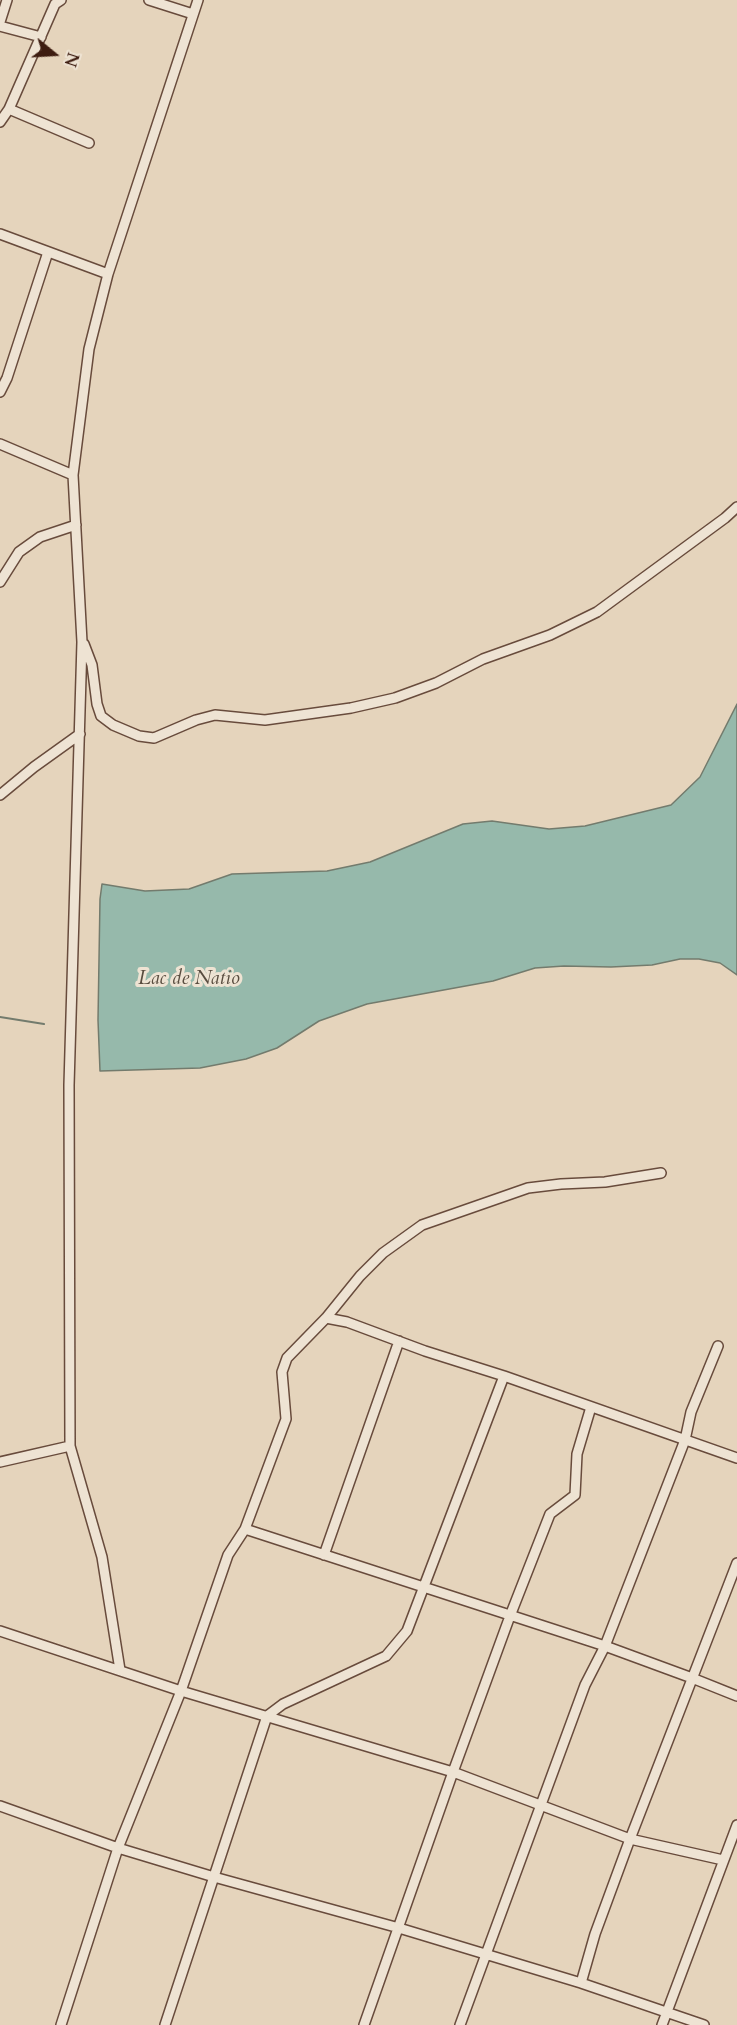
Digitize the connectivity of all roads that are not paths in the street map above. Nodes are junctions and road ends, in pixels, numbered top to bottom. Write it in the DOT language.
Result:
graph roads {
  1 [pos="7,0"];
  2 [pos="61,0"];
  3 [pos="149,0"];
  4 [pos="198,0"];
  5 [pos="193,14"];
  6 [pos="0,24"];
  7 [pos="41,37"];
  8 [pos="9,109"];
  9 [pos="0,122"];
  10 [pos="89,143"];
  11 [pos="0,234"];
  12 [pos="48,252"];
  13 [pos="108,274"];
  14 [pos="0,392"];
  15 [pos="0,444"];
  16 [pos="73,476"];
  17 [pos="737,507"];
  18 [pos="76,525"];
  19 [pos="0,582"];
  20 [pos="82,642"];
  21 [pos="80,734"];
  22 [pos="0,795"];
  23 [pos="661,1173"];
  24 [pos="326,1318"];
  25 [pos="399,1341"];
  26 [pos="718,1346"];
  27 [pos="504,1376"];
  28 [pos="591,1407"];
  29 [pos="685,1440"];
  30 [pos="70,1446"];
  31 [pos="737,1458"];
  32 [pos="0,1462"];
  33 [pos="245,1529"];
  34 [pos="324,1555"];
  35 [pos="737,1563"];
  36 [pos="425,1588"];
  37 [pos="510,1616"];
  38 [pos="0,1631"];
  39 [pos="604,1646"];
  40 [pos="120,1670"];
  41 [pos="692,1678"];
  42 [pos="181,1691"];
  43 [pos="737,1696"];
  44 [pos="267,1716"];
  45 [pos="453,1772"];
  46 [pos="0,1806"];
  47 [pos="541,1806"];
  48 [pos="737,1825"];
  49 [pos="630,1839"];
  50 [pos="118,1848"];
  51 [pos="723,1860"];
  52 [pos="214,1877"];
  53 [pos="399,1928"];
  54 [pos="485,1954"];
  55 [pos="581,1983"];
  56 [pos="666,2013"];
  57 [pos="61,2025"];
  58 [pos="165,2025"];
  59 [pos="364,2025"];
  60 [pos="460,2025"];
  61 [pos="662,2025"];
  62 [pos="704,2025"];
  1 -- 6 [label="street"];
  2 -- 7 [label="street"];
  3 -- 5 [label="street"];
  4 -- 5 [label="street"];
  5 -- 13 [label="street"];
  6 -- 7 [label="street"];
  7 -- 8 [label="street"];
  8 -- 9 [label="street"];
  8 -- 10 [label="street"];
  11 -- 12 [label="street"];
  12 -- 13 [label="street"];
  12 -- 14 [label="street"];
  13 -- 16 [label="street"];
  15 -- 16 [label="street"];
  16 -- 18 [label="street"];
  17 -- 20 [label="street"];
  18 -- 19 [label="street"];
  18 -- 20 [label="street"];
  20 -- 21 [label="street"];
  21 -- 22 [label="street"];
  21 -- 30 [label="street"];
  23 -- 24 [label="street"];
  24 -- 25 [label="street"];
  24 -- 33 [label="street"];
  25 -- 27 [label="street"];
  25 -- 34 [label="street"];
  26 -- 29 [label="street"];
  27 -- 28 [label="street"];
  27 -- 36 [label="street"];
  28 -- 29 [label="street"];
  28 -- 37 [label="street"];
  29 -- 31 [label="street"];
  29 -- 39 [label="street"];
  30 -- 32 [label="street"];
  30 -- 40 [label="street"];
  33 -- 34 [label="street"];
  33 -- 42 [label="street"];
  34 -- 36 [label="street"];
  35 -- 41 [label="street"];
  36 -- 37 [label="street"];
  36 -- 44 [label="street"];
  37 -- 39 [label="street"];
  37 -- 45 [label="street"];
  38 -- 40 [label="street"];
  39 -- 41 [label="street"];
  39 -- 47 [label="street"];
  40 -- 42 [label="street"];
  41 -- 43 [label="street"];
  41 -- 49 [label="street"];
  42 -- 44 [label="street"];
  42 -- 50 [label="street"];
  44 -- 45 [label="street"];
  44 -- 52 [label="street"];
  45 -- 47 [label="street"];
  45 -- 53 [label="street"];
  46 -- 50 [label="street"];
  47 -- 49 [label="street"];
  47 -- 54 [label="street"];
  48 -- 51 [label="street"];
  49 -- 51 [label="street"];
  49 -- 55 [label="street"];
  50 -- 52 [label="street"];
  50 -- 57 [label="street"];
  51 -- 56 [label="street"];
  52 -- 53 [label="street"];
  52 -- 58 [label="street"];
  53 -- 54 [label="street"];
  53 -- 59 [label="street"];
  54 -- 55 [label="street"];
  54 -- 60 [label="street"];
  55 -- 56 [label="street"];
  56 -- 61 [label="street"];
  56 -- 62 [label="street"];
}
